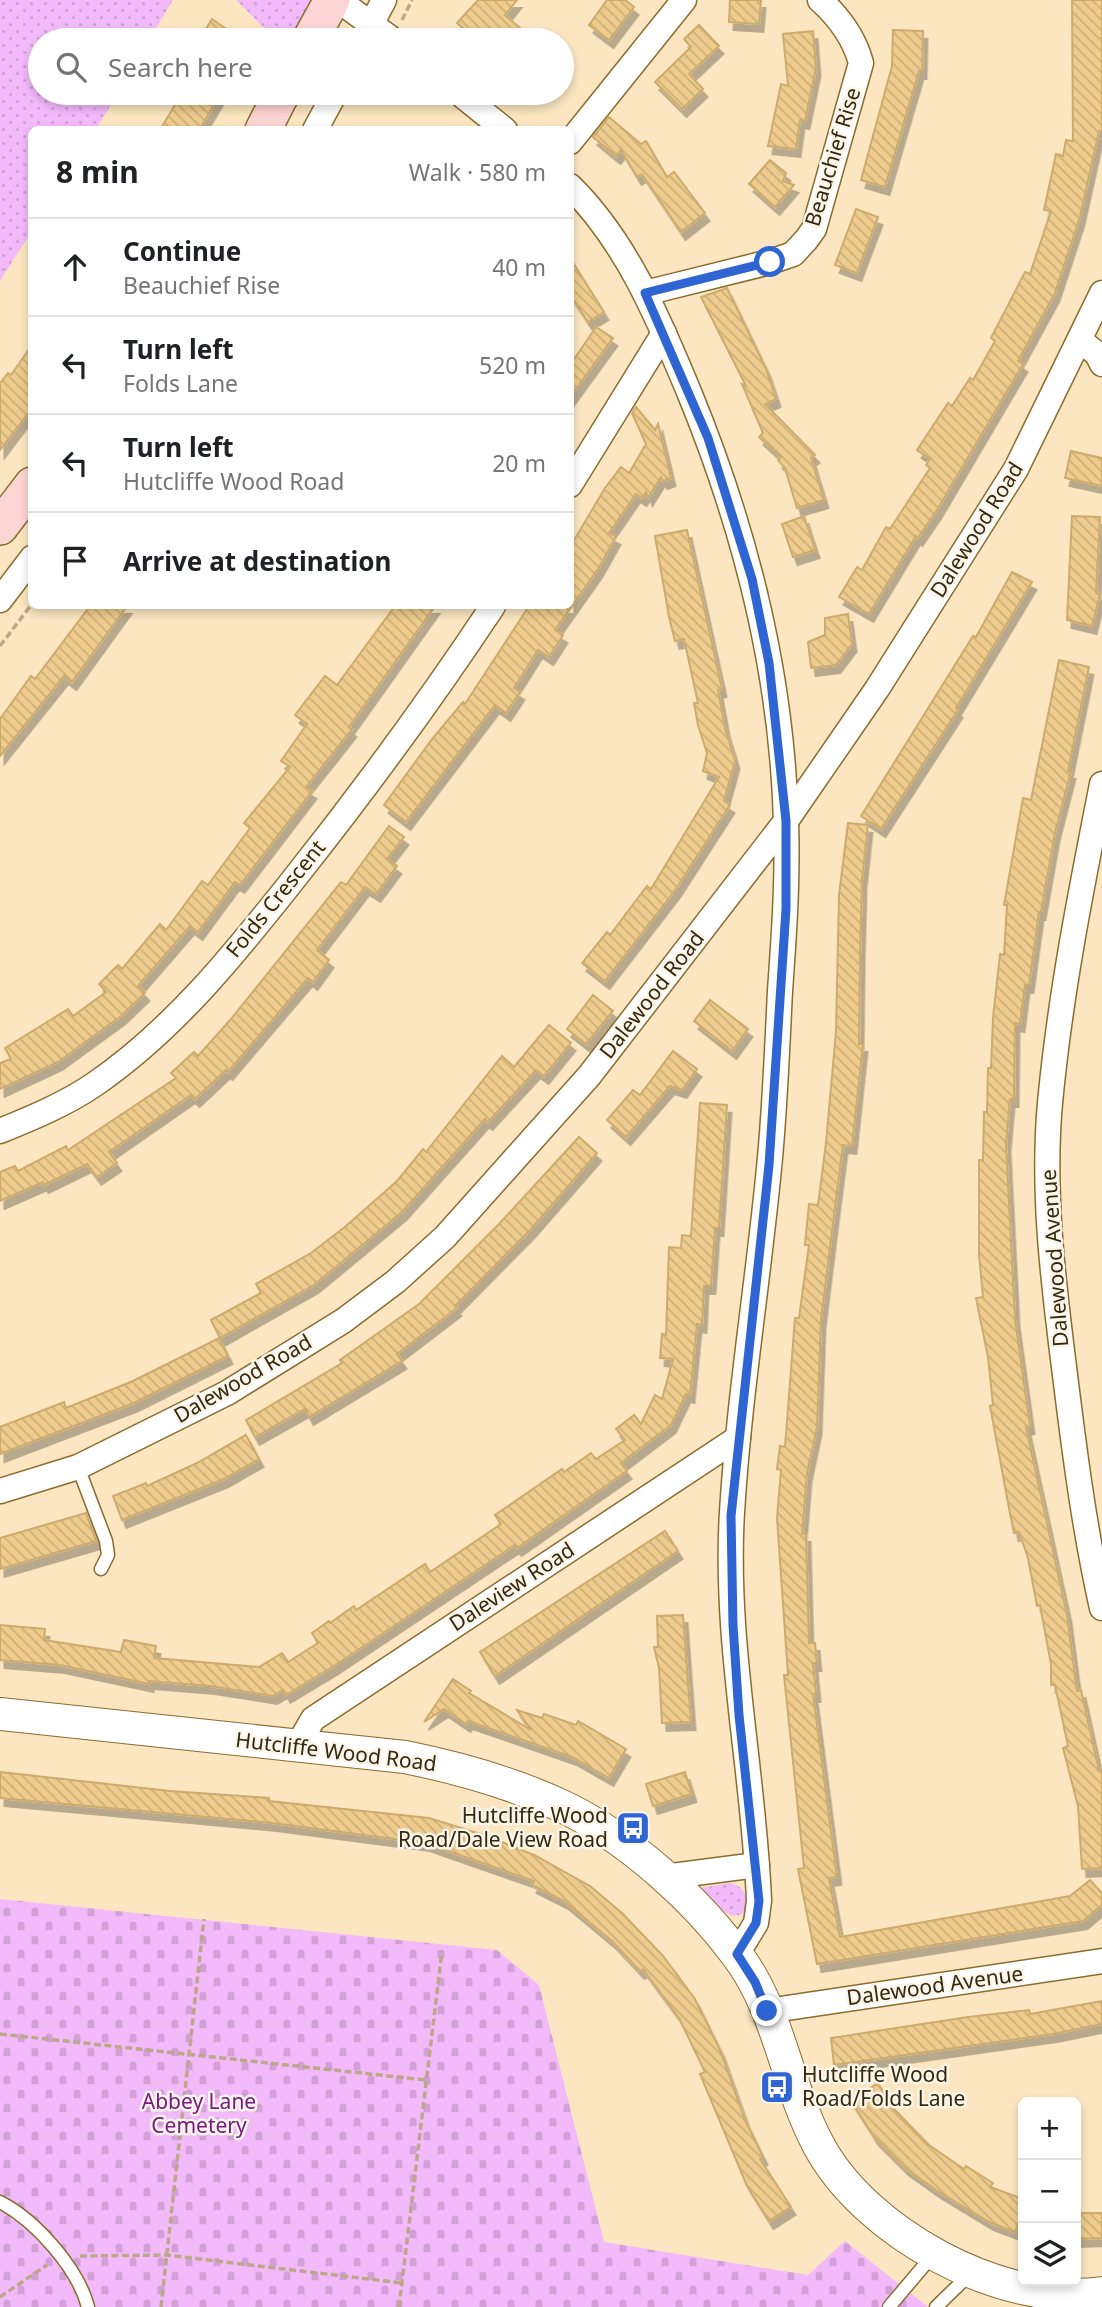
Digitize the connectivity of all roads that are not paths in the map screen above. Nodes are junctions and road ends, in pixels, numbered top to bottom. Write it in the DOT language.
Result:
graph roads {
  1 [pos="332,0"];
  2 [pos="338,0"];
  3 [pos="384,0"];
  4 [pos="684,0"];
  5 [pos="820,0"];
  6 [pos="317,28"];
  7 [pos="364,28"];
  8 [pos="370,28"];
  9 [pos="276,105"];
  10 [pos="329,105"];
  11 [pos="474,105"];
  12 [pos="265,126"];
  13 [pos="317,126"];
  14 [pos="500,126"];
  15 [pos="574,137"];
  16 [pos="574,191"];
  17 [pos="645,293"];
  18 [pos="1102,293"];
  19 [pos="664,333"];
  20 [pos="1081,341"];
  21 [pos="1102,364"];
  22 [pos="574,479"];
  23 [pos="28,490"];
  24 [pos="0,527"];
  25 [pos="28,563"];
  26 [pos="0,600"];
  27 [pos="491,609"];
  28 [pos="1102,784"];
  29 [pos="786,821"];
  30 [pos="0,1131"];
  31 [pos="738,1438"];
  32 [pos="78,1467"];
  33 [pos="0,1491"];
  34 [pos="101,1569"];
  35 [pos="1102,1608"];
  36 [pos="0,1714"];
  37 [pos="298,1745"];
  38 [pos="757,1865"];
  39 [pos="664,1877"];
  40 [pos="737,1954"];
  41 [pos="1102,1961"];
  42 [pos="767,2011"];
  43 [pos="0,2202"];
  44 [pos="933,2255"];
  45 [pos="971,2274"];
  46 [pos="1102,2294"];
  47 [pos="88,2307"];
  48 [pos="889,2307"];
  49 [pos="936,2307"];
  1 -- 6 [label="main road"];
  2 -- 7 [label="street"];
  3 -- 8 [label="street"];
  4 -- 15 [label="street"];
  5 -- 17 [label="street, Beauchief Rise"];
  9 -- 12 [label="main road"];
  10 -- 13 [label="street"];
  11 -- 14 [label="street"];
  16 -- 17 [label="street"];
  17 -- 19 [label="street"];
  18 -- 20 [label="street, Dalewood Road"];
  19 -- 22 [label="street"];
  19 -- 29 [label="street"];
  20 -- 21 [label="street"];
  20 -- 29 [label="street, Dalewood Road"];
  23 -- 24 [label="main road"];
  25 -- 26 [label="street"];
  27 -- 30 [label="street, Folds Crescent"];
  28 -- 35 [label="street, Dalewood Avenue"];
  29 -- 31 [label="street"];
  29 -- 32 [label="street, Dalewood Road"];
  31 -- 37 [label="street, Daleview Road"];
  31 -- 38 [label="street"];
  32 -- 33 [label="street, Dalewood Road"];
  32 -- 34 [label="lane"];
  36 -- 37 [label="street, Hutcliffe Wood Road"];
  37 -- 39 [label="street, Hutcliffe Wood Road"];
  38 -- 39 [label="street"];
  38 -- 40 [label="street"];
  39 -- 40 [label="street, Hutcliffe Wood Road"];
  40 -- 42 [label="street, Hutcliffe Wood Road"];
  41 -- 42 [label="street, Dalewood Avenue"];
  42 -- 44 [label="street, Hutcliffe Wood Road"];
  43 -- 47 [label="lane"];
  44 -- 45 [label="street, Hutcliffe Wood Road"];
  44 -- 48 [label="lane"];
  45 -- 46 [label="street, Hutcliffe Wood Road"];
  45 -- 49 [label="lane"];
}
